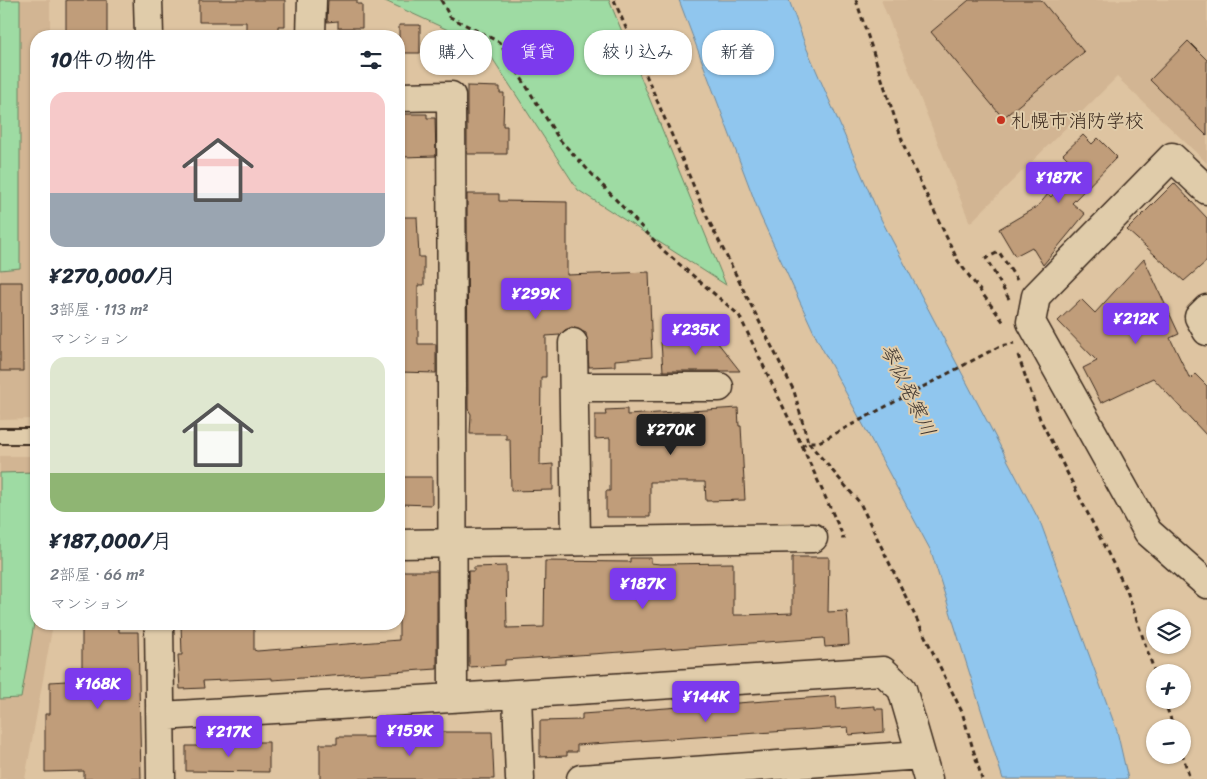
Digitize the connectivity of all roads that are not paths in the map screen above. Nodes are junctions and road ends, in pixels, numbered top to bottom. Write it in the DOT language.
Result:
graph roads {
  1 [pos="148,0"];
  2 [pos="312,0"];
  3 [pos="148,30"];
  4 [pos="311,30"];
  5 [pos="405,97"];
  6 [pos="1207,190"];
  7 [pos="1207,309"];
  8 [pos="1207,331"];
  9 [pos="573,343"];
  10 [pos="574,387"];
  11 [pos="719,387"];
  12 [pos="0,436"];
  13 [pos="30,436"];
  14 [pos="813,538"];
  15 [pos="576,541"];
  16 [pos="452,543"];
  17 [pos="405,544"];
  18 [pos="1207,584"];
  19 [pos="159,630"];
  20 [pos="517,694"];
  21 [pos="453,698"];
  22 [pos="162,716"];
  23 [pos="924,767"];
  24 [pos="161,779"];
  25 [pos="520,779"];
  26 [pos="581,779"];
  1 -- 3 [label="street"];
  2 -- 4 [label="street"];
  5 -- 16 [label="street"];
  6 -- 18 [label="street"];
  7 -- 8 [label="street"];
  9 -- 10 [label="street"];
  10 -- 11 [label="street"];
  10 -- 15 [label="street"];
  12 -- 13 [label="lane"];
  14 -- 15 [label="street"];
  15 -- 16 [label="street"];
  16 -- 17 [label="street"];
  16 -- 21 [label="street"];
  19 -- 22 [label="street"];
  20 -- 21 [label="street"];
  20 -- 23 [label="street"];
  20 -- 25 [label="street"];
  21 -- 22 [label="street"];
  22 -- 24 [label="street"];
  23 -- 26 [label="street"];
}
